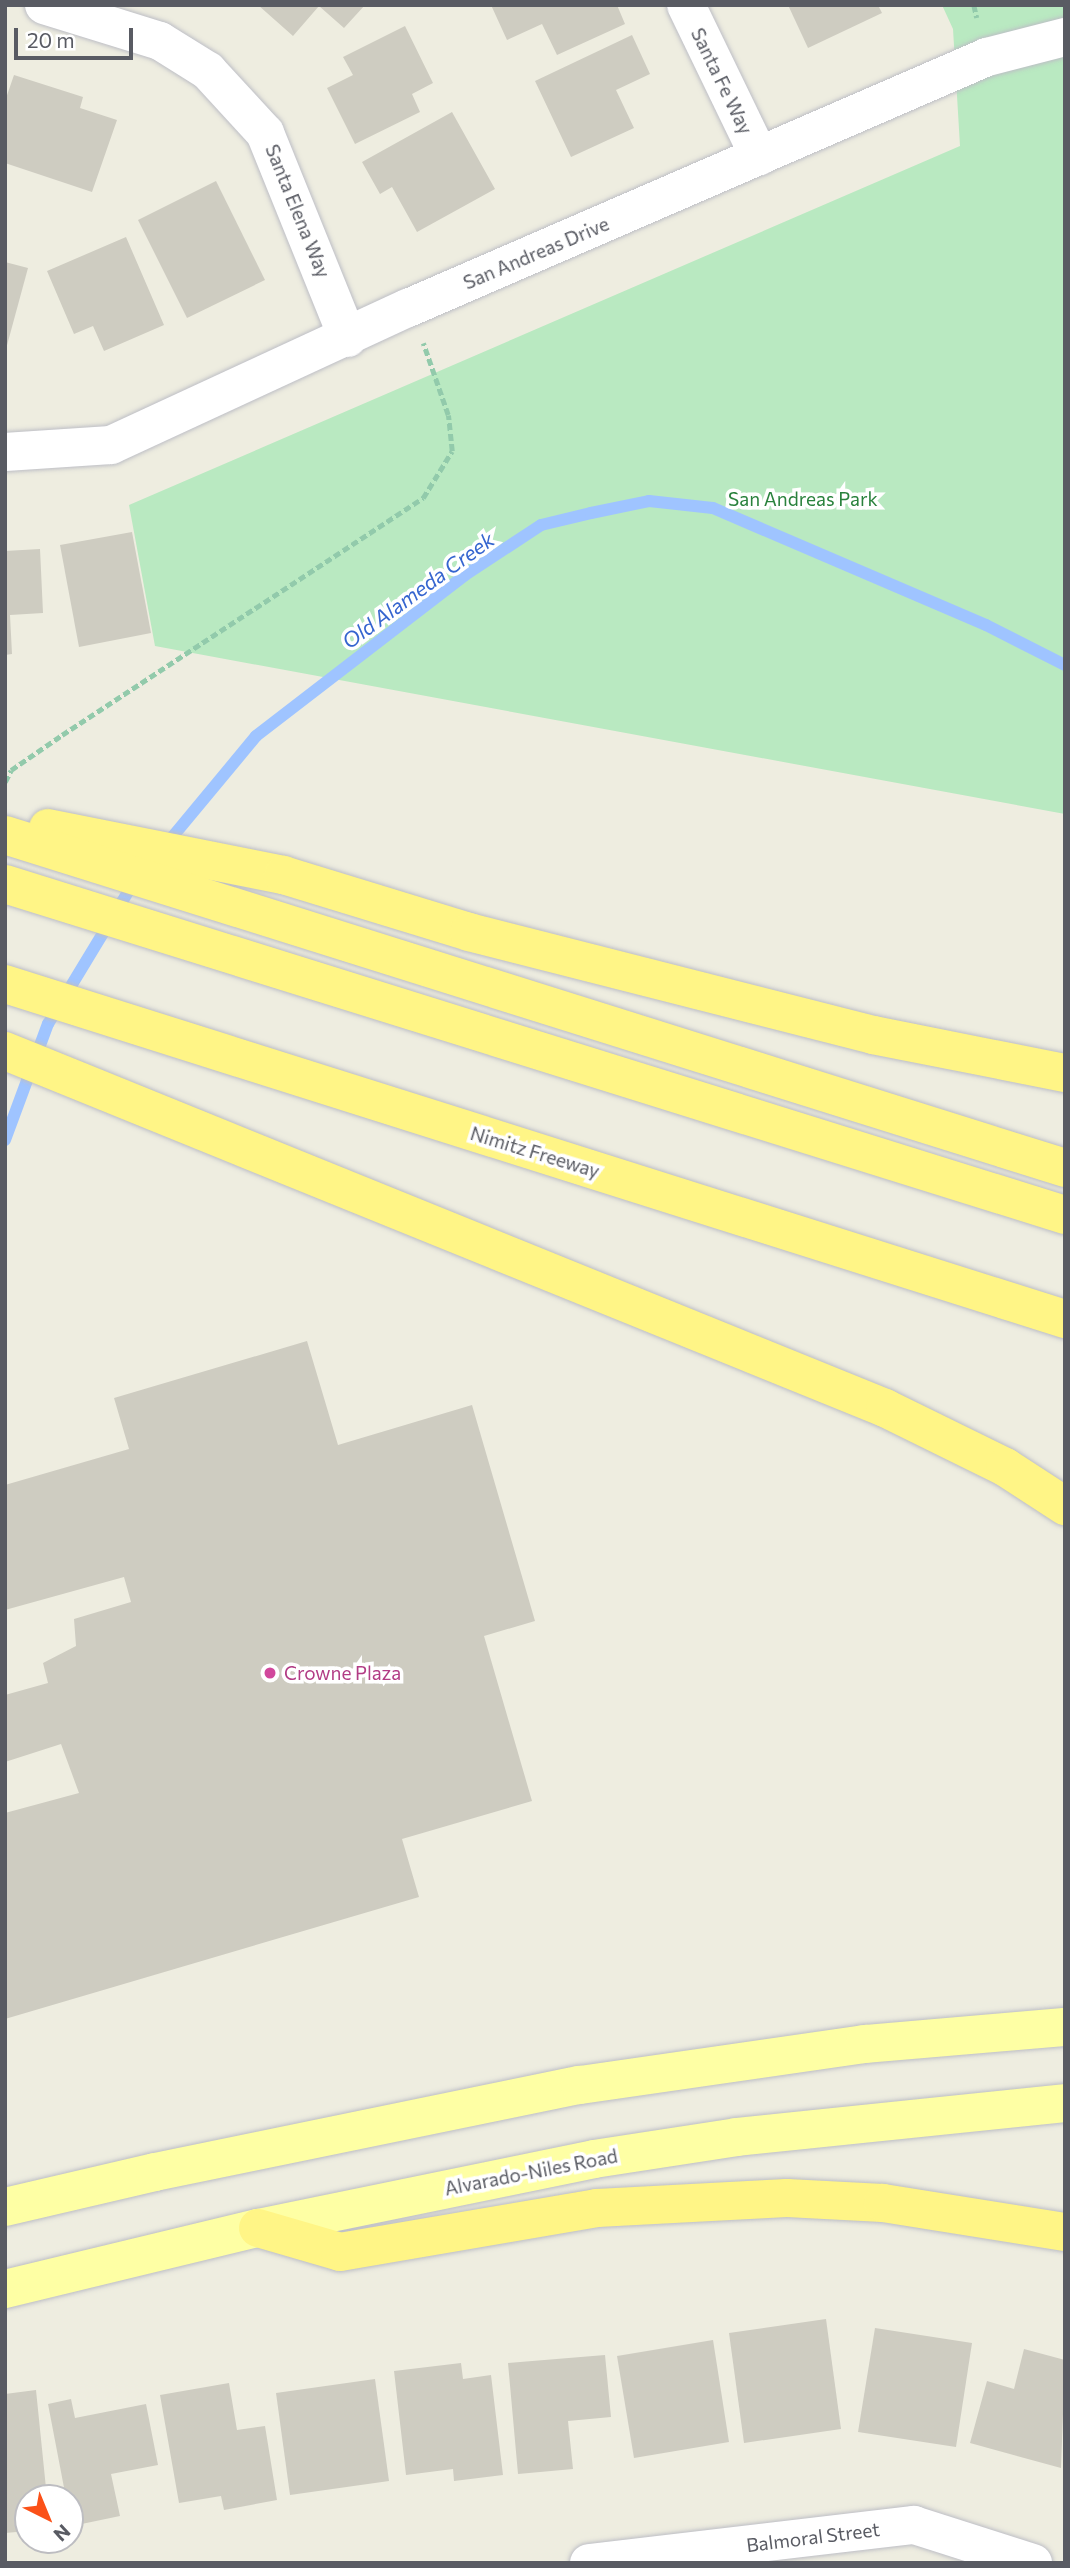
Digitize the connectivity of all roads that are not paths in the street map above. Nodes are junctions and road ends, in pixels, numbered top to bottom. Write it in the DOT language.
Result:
graph roads {
  1 [pos="44,5"];
  2 [pos="686,5"];
  3 [pos="1065,37"];
  4 [pos="759,156"];
  5 [pos="348,338"];
  6 [pos="5,452"];
  7 [pos="5,819"];
  8 [pos="5,835"];
  9 [pos="5,884"];
  10 [pos="5,984"];
  11 [pos="5,1051"];
  12 [pos="1065,1073"];
  13 [pos="1065,1168"];
  14 [pos="1065,1215"];
  15 [pos="1065,1319"];
  16 [pos="1065,1506"];
  17 [pos="1065,2027"];
  18 [pos="1065,2103"];
  19 [pos="5,2207"];
  20 [pos="258,2228"];
  21 [pos="1065,2232"];
  22 [pos="5,2289"];
  23 [pos="589,2563"];
  24 [pos="1033,2563"];
  1 -- 5 [label="street, Santa Elena Way"];
  2 -- 4 [label="street, Santa Fe Way"];
  3 -- 4 [label="street, San Andreas Drive"];
  4 -- 5 [label="street, San Andreas Drive"];
  5 -- 6 [label="street, San Andreas Drive"];
  7 -- 12 [label="highway"];
  8 -- 13 [label="highway"];
  9 -- 14 [label="highway"];
  10 -- 15 [label="highway, Nimitz Freeway"];
  11 -- 16 [label="highway"];
  17 -- 19 [label="main road"];
  18 -- 20 [label="main road, Alvarado-Niles Road"];
  20 -- 21 [label="highway"];
  20 -- 22 [label="main road, Alvarado-Niles Road"];
  23 -- 24 [label="street, Balmoral Street"];
}
